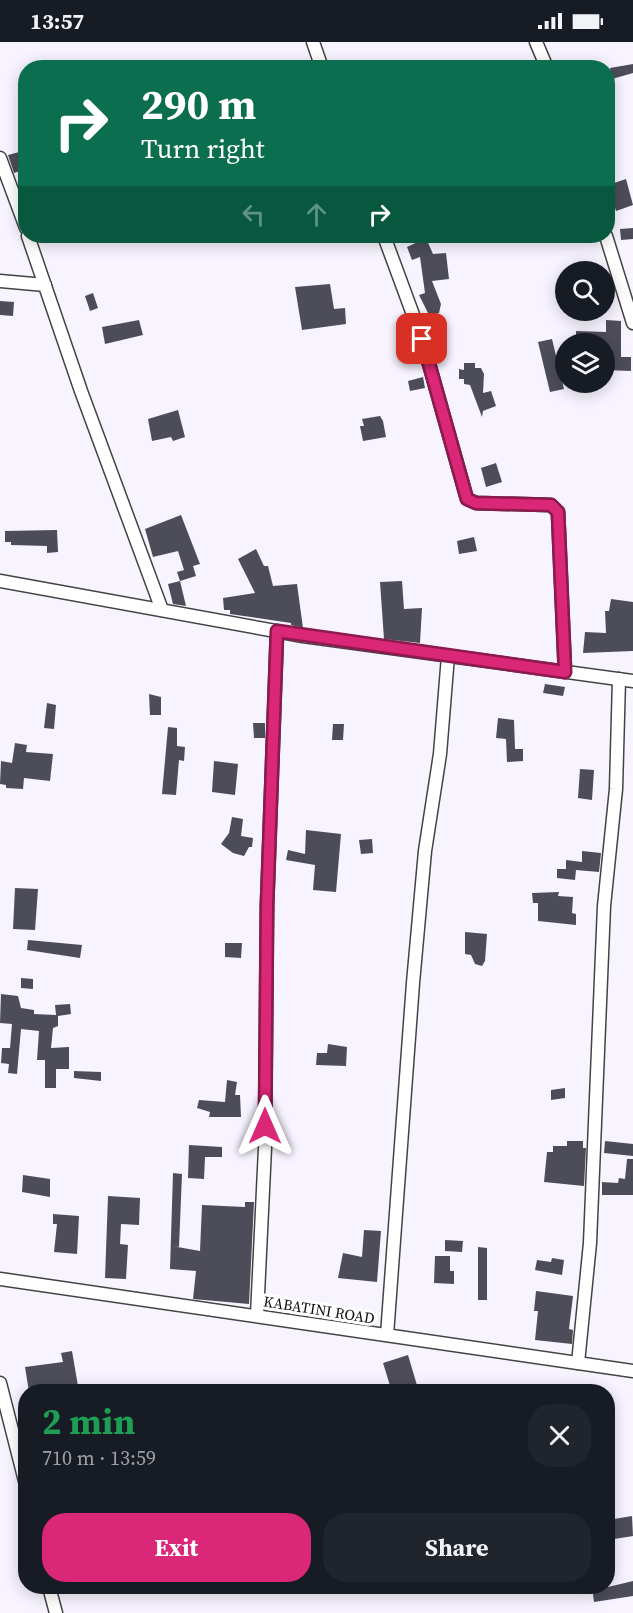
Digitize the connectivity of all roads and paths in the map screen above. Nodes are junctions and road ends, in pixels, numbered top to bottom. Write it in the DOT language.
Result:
graph roads {
  1 [pos="313,42"];
  2 [pos="536,42"];
  3 [pos="319,60"];
  4 [pos="544,60"];
  5 [pos="0,158"];
  6 [pos="18,206"];
  7 [pos="30,243"];
  8 [pos="387,243"];
  9 [pos="608,243"];
  10 [pos="0,281"];
  11 [pos="45,285"];
  12 [pos="633,323"];
  13 [pos="0,581"];
  14 [pos="162,610"];
  15 [pos="277,631"];
  16 [pos="448,656"];
  17 [pos="565,672"];
  18 [pos="619,679"];
  19 [pos="633,681"];
  20 [pos="0,1279"];
  21 [pos="257,1315"];
  22 [pos="387,1335"];
  23 [pos="578,1363"];
  24 [pos="633,1371"];
  25 [pos="0,1383"];
  26 [pos="18,1454"];
  27 [pos="51,1594"];
  28 [pos="56,1613"];
  1 -- 3 [label="street"];
  2 -- 4 [label="street"];
  5 -- 6 [label="street"];
  7 -- 11 [label="street"];
  8 -- 17 [label="street"];
  9 -- 12 [label="street"];
  10 -- 11 [label="street"];
  11 -- 14 [label="street"];
  13 -- 14 [label="street"];
  14 -- 15 [label="street"];
  15 -- 16 [label="street"];
  15 -- 21 [label="street"];
  16 -- 17 [label="street"];
  16 -- 22 [label="street"];
  17 -- 18 [label="street"];
  18 -- 19 [label="street"];
  18 -- 23 [label="street"];
  20 -- 21 [label="street, KABATINI ROAD"];
  21 -- 22 [label="street, KABATINI ROAD"];
  22 -- 23 [label="street, KABATINI ROAD"];
  23 -- 24 [label="street, KABATINI ROAD"];
  25 -- 26 [label="street"];
  27 -- 28 [label="street"];
}
